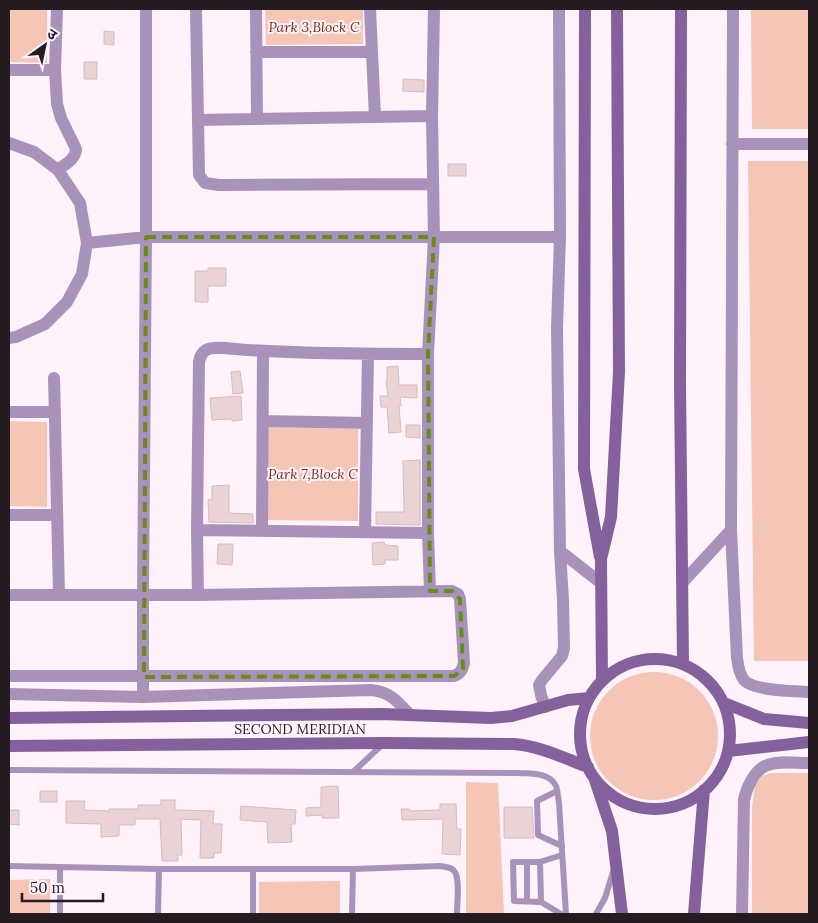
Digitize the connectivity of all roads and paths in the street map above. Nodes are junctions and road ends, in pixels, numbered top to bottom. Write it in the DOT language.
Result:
graph roads {
  1 [pos="57,9"];
  2 [pos="146,9"];
  3 [pos="196,9"];
  4 [pos="256,9"];
  5 [pos="370,9"];
  6 [pos="434,9"];
  7 [pos="559,9"];
  8 [pos="585,9"];
  9 [pos="617,9"];
  10 [pos="681,9"];
  11 [pos="733,9"];
  12 [pos="256,52"];
  13 [pos="371,52"];
  14 [pos="9,70"];
  15 [pos="55,70"];
  16 [pos="432,116"];
  17 [pos="374,117"];
  18 [pos="257,119"];
  19 [pos="198,120"];
  20 [pos="9,143"];
  21 [pos="732,144"];
  22 [pos="809,144"];
  23 [pos="58,170"];
  24 [pos="433,184"];
  25 [pos="146,236"];
  26 [pos="434,237"];
  27 [pos="560,237"];
  28 [pos="87,242"];
  29 [pos="9,338"];
  30 [pos="263,351"];
  31 [pos="368,354"];
  32 [pos="428,354"];
  33 [pos="54,378"];
  34 [pos="9,412"];
  35 [pos="55,412"];
  36 [pos="263,421"];
  37 [pos="367,422"];
  38 [pos="9,514"];
  39 [pos="57,515"];
  40 [pos="197,530"];
  41 [pos="731,530"];
  42 [pos="262,531"];
  43 [pos="365,532"];
  44 [pos="428,533"];
  45 [pos="560,551"];
  46 [pos="601,559"];
  47 [pos="683,582"];
  48 [pos="601,584"];
  49 [pos="430,591"];
  50 [pos="59,595"];
  51 [pos="143,595"];
  52 [pos="198,595"];
  53 [pos="9,596"];
  54 [pos="683,664"];
  55 [pos="9,676"];
  56 [pos="144,677"];
  57 [pos="602,679"];
  58 [pos="809,692"];
  59 [pos="9,694"];
  60 [pos="143,697"];
  61 [pos="589,698"];
  62 [pos="724,704"];
  63 [pos="544,707"];
  64 [pos="410,715"];
  65 [pos="9,718"];
  66 [pos="809,722"];
  67 [pos="384,743"];
  68 [pos="807,744"];
  69 [pos="9,746"];
  70 [pos="728,751"];
  71 [pos="809,762"];
  72 [pos="9,770"];
  73 [pos="353,772"];
  74 [pos="591,773"];
  75 [pos="704,790"];
  76 [pos="557,791"];
  77 [pos="562,846"];
  78 [pos="562,855"];
  79 [pos="527,862"];
  80 [pos="540,862"];
  81 [pos="616,862"];
  82 [pos="9,866"];
  83 [pos="60,866"];
  84 [pos="159,869"];
  85 [pos="253,869"];
  86 [pos="353,869"];
  87 [pos="617,876"];
  88 [pos="527,901"];
  89 [pos="541,902"];
  90 [pos="60,914"];
  91 [pos="158,914"];
  92 [pos="253,914"];
  93 [pos="352,914"];
  94 [pos="457,914"];
  95 [pos="562,914"];
  96 [pos="566,914"];
  97 [pos="596,914"];
  98 [pos="612,914"];
  99 [pos="622,914"];
  100 [pos="694,914"];
  101 [pos="742,914"];
  1 -- 15 [label="street"];
  2 -- 25 [label="street"];
  3 -- 19 [label="street"];
  4 -- 12 [label="street"];
  5 -- 13 [label="street"];
  6 -- 16 [label="street"];
  7 -- 27 [label="street"];
  8 -- 46 [label="main road"];
  9 -- 46 [label="main road"];
  10 -- 47 [label="main road"];
  11 -- 21 [label="street"];
  12 -- 13 [label="street"];
  12 -- 18 [label="street"];
  13 -- 17 [label="street"];
  14 -- 15 [label="street"];
  15 -- 23 [label="street"];
  16 -- 17 [label="street"];
  16 -- 24 [label="street"];
  17 -- 18 [label="street"];
  18 -- 19 [label="street"];
  19 -- 24 [label="street"];
  20 -- 23 [label="street"];
  21 -- 22 [label="street"];
  21 -- 41 [label="street"];
  23 -- 28 [label="street"];
  24 -- 26 [label="street"];
  25 -- 26 [label="street"];
  25 -- 28 [label="street"];
  25 -- 51 [label="street"];
  26 -- 27 [label="street"];
  26 -- 32 [label="street"];
  27 -- 45 [label="street"];
  28 -- 29 [label="street"];
  30 -- 31 [label="street"];
  30 -- 36 [label="street"];
  30 -- 40 [label="street"];
  31 -- 32 [label="street"];
  31 -- 37 [label="street"];
  32 -- 44 [label="street"];
  33 -- 35 [label="street"];
  34 -- 35 [label="street"];
  35 -- 39 [label="street"];
  36 -- 37 [label="street"];
  36 -- 42 [label="street"];
  37 -- 43 [label="street"];
  38 -- 39 [label="street"];
  39 -- 50 [label="street"];
  40 -- 42 [label="street"];
  40 -- 52 [label="street"];
  41 -- 47 [label="street"];
  41 -- 58 [label="street"];
  42 -- 43 [label="street"];
  43 -- 44 [label="street"];
  44 -- 49 [label="street"];
  45 -- 48 [label="street"];
  45 -- 63 [label="street"];
  46 -- 48 [label="main road"];
  47 -- 54 [label="main road"];
  48 -- 57 [label="main road"];
  49 -- 52 [label="street"];
  49 -- 56 [label="street"];
  50 -- 51 [label="street"];
  50 -- 53 [label="street"];
  51 -- 52 [label="street"];
  51 -- 56 [label="street"];
  54 -- 57 [label="main road"];
  54 -- 62 [label="main road"];
  55 -- 56 [label="street"];
  56 -- 60 [label="street"];
  57 -- 61 [label="main road"];
  59 -- 60 [label="street"];
  60 -- 64 [label="street"];
  61 -- 63 [label="main road, SECOND MERIDIAN"];
  61 -- 74 [label="main road"];
  62 -- 66 [label="main road"];
  62 -- 70 [label="main road"];
  63 -- 64 [label="main road, SECOND MERIDIAN"];
  64 -- 65 [label="main road, SECOND MERIDIAN"];
  67 -- 69 [label="main road, SECOND MERIDIAN"];
  67 -- 73 [label="lane"];
  67 -- 74 [label="main road, SECOND MERIDIAN"];
  68 -- 70 [label="main road"];
  70 -- 75 [label="main road"];
  71 -- 101 [label="street"];
  72 -- 73 [label="lane"];
  73 -- 76 [label="lane"];
  74 -- 75 [label="main road"];
  74 -- 81 [label="main road"];
  75 -- 100 [label="main road"];
  76 -- 77 [label="lane"];
  76 -- 77 [label="lane"];
  77 -- 78 [label="lane"];
  78 -- 80 [label="lane"];
  78 -- 96 [label="lane"];
  79 -- 80 [label="lane"];
  79 -- 88 [label="lane"];
  79 -- 88 [label="lane"];
  80 -- 89 [label="lane"];
  81 -- 87 [label="main road"];
  81 -- 97 [label="lane"];
  82 -- 83 [label="lane"];
  83 -- 84 [label="lane"];
  83 -- 90 [label="lane"];
  84 -- 85 [label="lane"];
  84 -- 91 [label="lane"];
  85 -- 86 [label="lane"];
  85 -- 92 [label="lane"];
  86 -- 93 [label="lane"];
  86 -- 94 [label="lane"];
  87 -- 98 [label="main road"];
  87 -- 99 [label="main road"];
  88 -- 89 [label="lane"];
  89 -- 95 [label="lane"];
}
